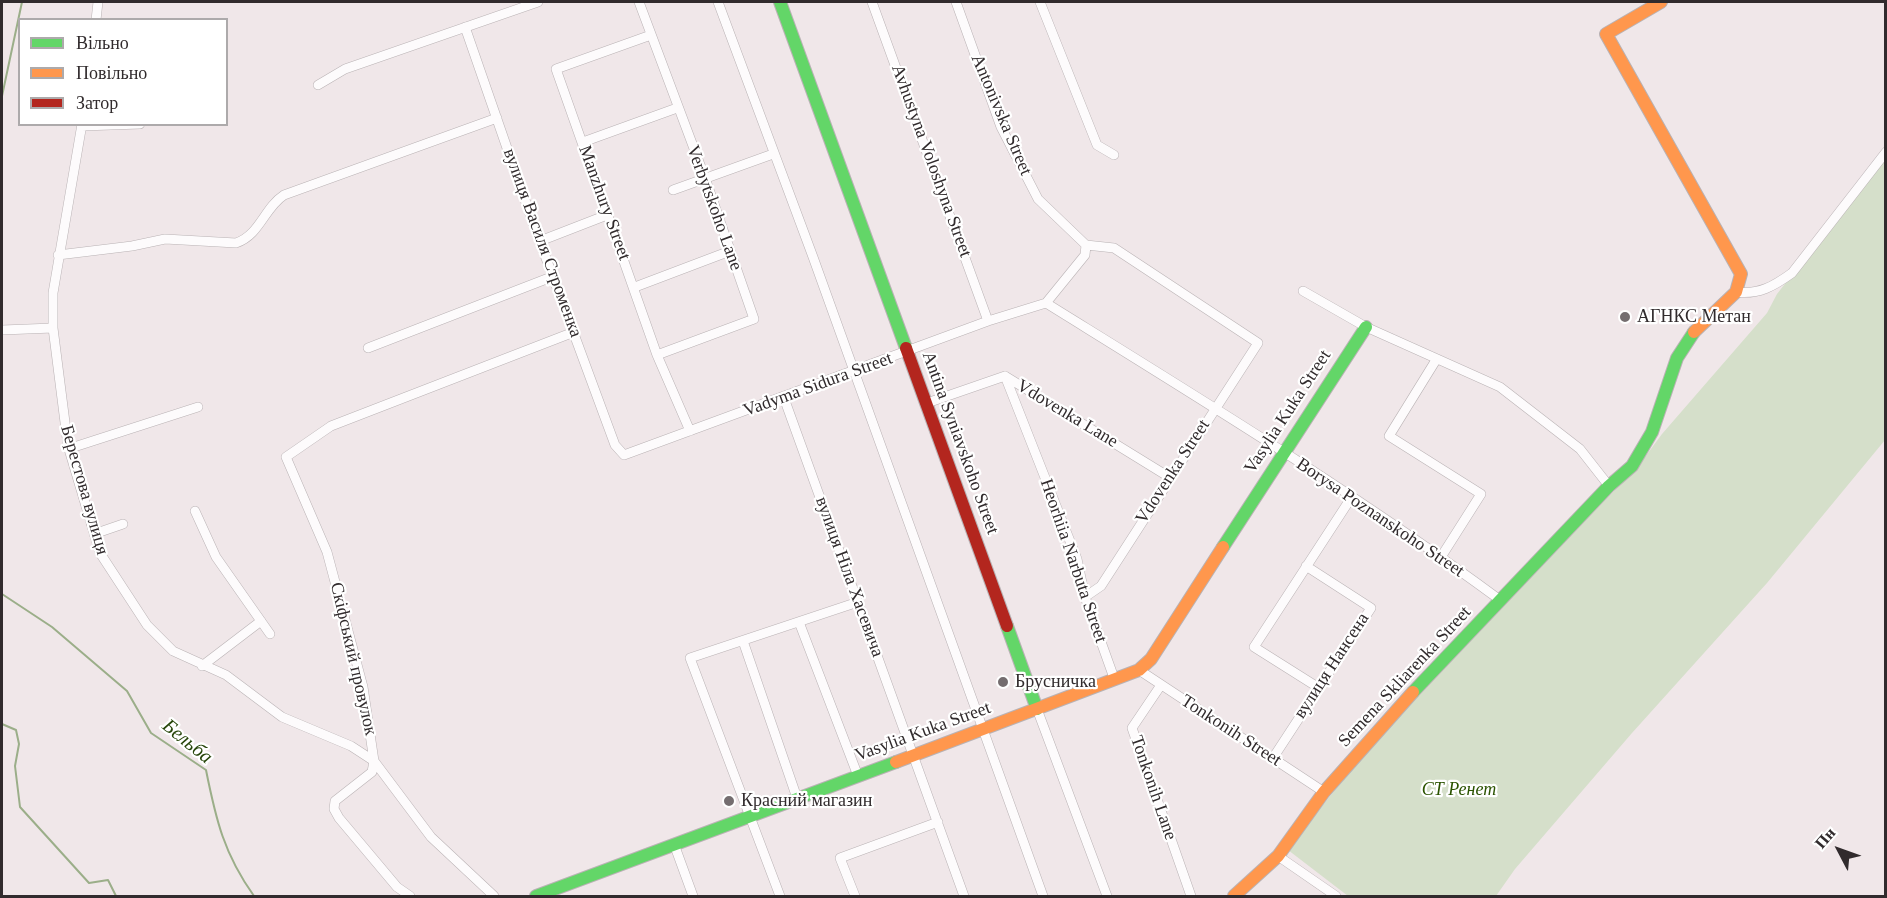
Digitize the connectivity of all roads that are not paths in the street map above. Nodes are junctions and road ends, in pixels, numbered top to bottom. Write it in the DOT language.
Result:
graph roads {
  1 [pos="98,2"];
  2 [pos="538,2"];
  3 [pos="639,2"];
  4 [pos="718,2"];
  5 [pos="780,2"];
  6 [pos="872,2"];
  7 [pos="956,2"];
  8 [pos="1040,2"];
  9 [pos="1661,2"];
  10 [pos="96,18"];
  11 [pos="465,27"];
  12 [pos="651,35"];
  13 [pos="318,85"];
  14 [pos="677,108"];
  15 [pos="497,118"];
  16 [pos="82,126"];
  17 [pos="583,142"];
  18 [pos="1886,152"];
  19 [pos="773,154"];
  20 [pos="1114,155"];
  21 [pos="705,178"];
  22 [pos="673,190"];
  23 [pos="607,215"];
  24 [pos="540,241"];
  25 [pos="1086,245"];
  26 [pos="730,251"];
  27 [pos="58,255"];
  28 [pos="554,276"];
  29 [pos="635,287"];
  30 [pos="1303,291"];
  31 [pos="1736,292"];
  32 [pos="1046,303"];
  33 [pos="988,321"];
  34 [pos="1366,327"];
  35 [pos="53,328"];
  36 [pos="2,330"];
  37 [pos="574,332"];
  38 [pos="368,348"];
  39 [pos="907,352"];
  40 [pos="657,355"];
  41 [pos="1436,360"];
  42 [pos="853,370"];
  43 [pos="1005,376"];
  44 [pos="784,398"];
  45 [pos="927,403"];
  46 [pos="198,407"];
  47 [pos="1214,408"];
  48 [pos="690,431"];
  49 [pos="68,446"];
  50 [pos="1282,453"];
  51 [pos="624,455"];
  52 [pos="1169,477"];
  53 [pos="1609,486"];
  54 [pos="1351,498"];
  55 [pos="195,511"];
  56 [pos="123,524"];
  57 [pos="94,534"];
  58 [pos="1441,557"];
  59 [pos="1306,566"];
  60 [pos="1085,597"];
  61 [pos="1500,600"];
  62 [pos="858,602"];
  63 [pos="261,621"];
  64 [pos="799,622"];
  65 [pos="270,634"];
  66 [pos="743,641"];
  67 [pos="202,666"];
  68 [pos="1139,670"];
  69 [pos="1114,678"];
  70 [pos="1161,685"];
  71 [pos="1319,688"];
  72 [pos="1036,709"];
  73 [pos="983,730"];
  74 [pos="914,756"];
  75 [pos="1273,758"];
  76 [pos="374,761"];
  77 [pos="858,776"];
  78 [pos="1324,792"];
  79 [pos="797,798"];
  80 [pos="749,814"];
  81 [pos="938,822"];
  82 [pos="674,844"];
  83 [pos="1278,856"];
  84 [pos="410,897"];
  85 [pos="494,897"];
  86 [pos="536,897"];
  87 [pos="693,897"];
  88 [pos="780,897"];
  89 [pos="855,897"];
  90 [pos="964,897"];
  91 [pos="1043,897"];
  92 [pos="1107,897"];
  93 [pos="1191,897"];
  94 [pos="1234,897"];
  95 [pos="1336,897"];
  1 -- 10 [label="street"];
  2 -- 11 [label="street"];
  3 -- 12 [label="street, Verbytskoho Lane"];
  4 -- 19 [label="street"];
  5 -- 39 [label="street, Antina Syniavskoho Street"];
  6 -- 33 [label="street, Avhustyna Voloshyna Street"];
  7 -- 25 [label="street, Antonivska Street"];
  8 -- 20 [label="street"];
  9 -- 31 [label="street"];
  11 -- 13 [label="street"];
  11 -- 15 [label="street, вулиця Василя Строменка"];
  12 -- 14 [label="street, Verbytskoho Lane"];
  12 -- 17 [label="street, Manzhury Street"];
  14 -- 17 [label="street"];
  14 -- 21 [label="street, Verbytskoho Lane"];
  15 -- 24 [label="street, вулиця Василя Строменка"];
  15 -- 27 [label="street"];
  16 -- 27 [label="street, Берестова вулиця"];
  17 -- 23 [label="street, Manzhury Street"];
  18 -- 31 [label="street"];
  19 -- 21 [label="street"];
  19 -- 42 [label="street"];
  21 -- 22 [label="street"];
  21 -- 26 [label="street, Verbytskoho Lane"];
  23 -- 24 [label="street"];
  23 -- 29 [label="street, Manzhury Street"];
  24 -- 28 [label="street, вулиця Василя Строменка"];
  25 -- 32 [label="street"];
  25 -- 47 [label="street, Vdovenka Street"];
  26 -- 29 [label="street"];
  26 -- 40 [label="street, Verbytskoho Lane"];
  27 -- 35 [label="street, Берестова вулиця"];
  28 -- 37 [label="street, вулиця Василя Строменка"];
  28 -- 38 [label="street"];
  29 -- 40 [label="street, Manzhury Street"];
  30 -- 34 [label="street"];
  31 -- 53 [label="street, Semena Skliarenka Street"];
  32 -- 33 [label="street, Vadyma Sidura Street"];
  32 -- 47 [label="street, Borysa Poznanskoho Street"];
  33 -- 39 [label="street, Vadyma Sidura Street"];
  34 -- 41 [label="street"];
  34 -- 50 [label="street, Vasylia Kuka Street"];
  35 -- 36 [label="street"];
  35 -- 49 [label="street, Берестова вулиця"];
  37 -- 51 [label="street, вулиця Василя Строменка"];
  37 -- 76 [label="street, Скіфський провулок"];
  39 -- 42 [label="street, Vadyma Sidura Street"];
  39 -- 45 [label="street, Antina Syniavskoho Street"];
  40 -- 48 [label="street, Manzhury Street"];
  41 -- 53 [label="street"];
  41 -- 58 [label="street"];
  42 -- 44 [label="street, Vadyma Sidura Street"];
  42 -- 73 [label="street"];
  43 -- 45 [label="street, Vdovenka Lane"];
  43 -- 52 [label="street, Vdovenka Lane"];
  43 -- 60 [label="street, Heorhiia Narbuta Street"];
  44 -- 48 [label="street, Vadyma Sidura Street"];
  44 -- 62 [label="street, вулиця Ніла Хасевича"];
  45 -- 72 [label="street, Antina Syniavskoho Street"];
  46 -- 49 [label="street"];
  47 -- 50 [label="street, Borysa Poznanskoho Street"];
  47 -- 52 [label="street, Vdovenka Street"];
  48 -- 51 [label="street, Vadyma Sidura Street"];
  49 -- 57 [label="street, Берестова вулиця"];
  50 -- 54 [label="street, Borysa Poznanskoho Street"];
  50 -- 68 [label="street, Vasylia Kuka Street"];
  52 -- 60 [label="street, Vdovenka Street"];
  53 -- 61 [label="street, Semena Skliarenka Street"];
  54 -- 58 [label="street, Borysa Poznanskoho Street"];
  54 -- 59 [label="street"];
  55 -- 63 [label="street"];
  56 -- 57 [label="street"];
  57 -- 67 [label="street, Берестова вулиця"];
  58 -- 61 [label="street, Borysa Poznanskoho Street"];
  59 -- 71 [label="street, вулиця Нансена"];
  59 -- 71 [label="street"];
  60 -- 69 [label="street, Heorhiia Narbuta Street"];
  61 -- 78 [label="street, Semena Skliarenka Street"];
  62 -- 64 [label="street"];
  62 -- 74 [label="street, вулиця Ніла Хасевича"];
  63 -- 65 [label="street"];
  63 -- 67 [label="street"];
  64 -- 66 [label="street"];
  64 -- 77 [label="street"];
  66 -- 79 [label="street"];
  66 -- 80 [label="street"];
  67 -- 76 [label="street, Берестова вулиця"];
  68 -- 69 [label="street, Vasylia Kuka Street"];
  68 -- 70 [label="street, Tonkonih Street"];
  69 -- 72 [label="street, Vasylia Kuka Street"];
  70 -- 75 [label="street, Tonkonih Street"];
  70 -- 93 [label="street, Tonkonih Lane"];
  71 -- 75 [label="street, вулиця Нансена"];
  72 -- 73 [label="street, Vasylia Kuka Street"];
  72 -- 92 [label="street, Antina Syniavskoho Street"];
  73 -- 74 [label="street, Vasylia Kuka Street"];
  73 -- 91 [label="street"];
  74 -- 77 [label="street, Vasylia Kuka Street"];
  74 -- 81 [label="street, вулиця Ніла Хасевича"];
  75 -- 78 [label="street, Tonkonih Street"];
  76 -- 84 [label="street"];
  76 -- 85 [label="street, Скіфський провулок"];
  77 -- 79 [label="street, Vasylia Kuka Street"];
  78 -- 83 [label="street, Semena Skliarenka Street"];
  79 -- 80 [label="street, Vasylia Kuka Street"];
  80 -- 82 [label="street, Vasylia Kuka Street"];
  80 -- 88 [label="street"];
  81 -- 89 [label="street"];
  81 -- 90 [label="street, вулиця Ніла Хасевича"];
  82 -- 86 [label="street, Vasylia Kuka Street"];
  82 -- 87 [label="street"];
  83 -- 94 [label="street, Semena Skliarenka Street"];
  83 -- 95 [label="street"];
}
